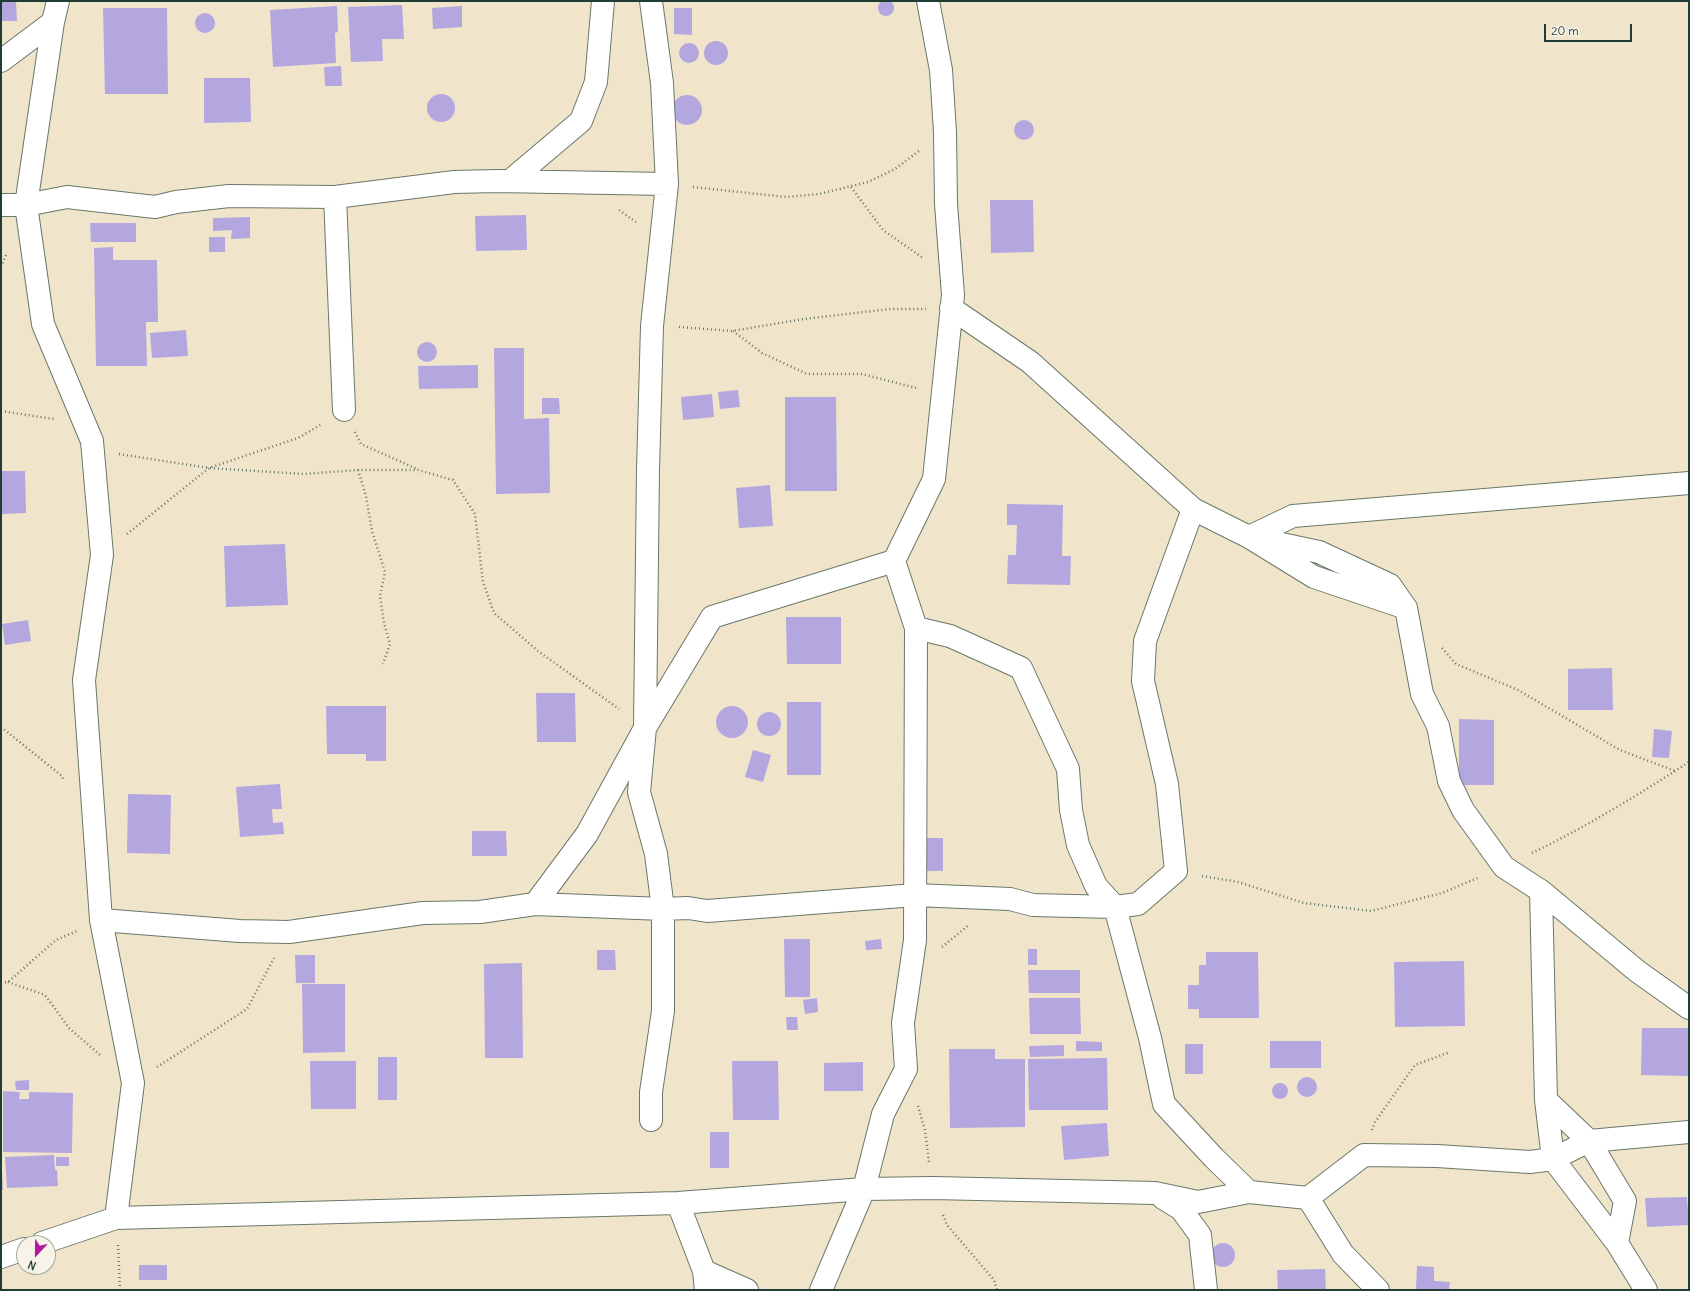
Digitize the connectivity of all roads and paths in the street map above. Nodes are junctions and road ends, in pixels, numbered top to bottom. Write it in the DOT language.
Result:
graph roads {
  1 [pos="58,1"];
  2 [pos="604,1"];
  3 [pos="651,1"];
  4 [pos="928,1"];
  5 [pos="53,22"];
  6 [pos="1,62"];
  7 [pos="945,132"];
  8 [pos="510,181"];
  9 [pos="667,184"];
  10 [pos="851,187"];
  11 [pos="335,197"];
  12 [pos="1,205"];
  13 [pos="26,205"];
  14 [pos="951,278"];
  15 [pos="952,308"];
  16 [pos="652,326"];
  17 [pos="732,331"];
  18 [pos="943,394"];
  19 [pos="344,410"];
  20 [pos="1,411"];
  21 [pos="58,420"];
  22 [pos="92,441"];
  23 [pos="210,468"];
  24 [pos="358,470"];
  25 [pos="418,470"];
  26 [pos="1689,483"];
  27 [pos="1193,509"];
  28 [pos="1249,537"];
  29 [pos="102,555"];
  30 [pos="894,561"];
  31 [pos="916,628"];
  32 [pos="1441,647"];
  33 [pos="383,664"];
  34 [pos="1,727"];
  35 [pos="645,728"];
  36 [pos="1689,762"];
  37 [pos="1675,771"];
  38 [pos="64,783"];
  39 [pos="1504,867"];
  40 [pos="1176,871"];
  41 [pos="1541,891"];
  42 [pos="915,895"];
  43 [pos="535,904"];
  44 [pos="1115,908"];
  45 [pos="663,909"];
  46 [pos="101,920"];
  47 [pos="970,924"];
  48 [pos="289,932"];
  49 [pos="938,952"];
  50 [pos="8,982"];
  51 [pos="1,983"];
  52 [pos="1689,1008"];
  53 [pos="1450,1052"];
  54 [pos="133,1082"];
  55 [pos="1546,1100"];
  56 [pos="651,1120"];
  57 [pos="1689,1132"];
  58 [pos="1589,1142"];
  59 [pos="1364,1155"];
  60 [pos="1553,1159"];
  61 [pos="864,1189"];
  62 [pos="1249,1192"];
  63 [pos="1155,1193"];
  64 [pos="1308,1198"];
  65 [pos="678,1203"];
  66 [pos="116,1218"];
  67 [pos="56,1238"];
  68 [pos="1617,1243"];
  69 [pos="16,1252"];
  70 [pos="1,1257"];
  71 [pos="705,1281"];
  72 [pos="120,1290"];
  73 [pos="748,1290"];
  74 [pos="821,1290"];
  75 [pos="1206,1290"];
  76 [pos="1378,1290"];
  77 [pos="1646,1290"];
  1 -- 5 [label="street"];
  2 -- 8 [label="street"];
  3 -- 9 [label="street"];
  4 -- 7 [label="street"];
  5 -- 6 [label="street"];
  5 -- 13 [label="street"];
  7 -- 10 [label="path"];
  7 -- 14 [label="street"];
  8 -- 9 [label="street"];
  8 -- 11 [label="street"];
  9 -- 10 [label="path"];
  9 -- 16 [label="street"];
  10 -- 14 [label="path"];
  11 -- 13 [label="street"];
  11 -- 19 [label="street"];
  12 -- 13 [label="street"];
  13 -- 22 [label="street"];
  14 -- 15 [label="street"];
  15 -- 17 [label="path"];
  15 -- 18 [label="street"];
  15 -- 27 [label="street"];
  16 -- 17 [label="path"];
  16 -- 35 [label="street"];
  17 -- 18 [label="path"];
  18 -- 30 [label="street"];
  19 -- 23 [label="path"];
  19 -- 25 [label="path"];
  20 -- 21 [label="path"];
  22 -- 23 [label="path"];
  22 -- 29 [label="street"];
  23 -- 24 [label="path"];
  23 -- 29 [label="path"];
  24 -- 25 [label="path"];
  24 -- 33 [label="path"];
  25 -- 35 [label="path"];
  26 -- 28 [label="street"];
  27 -- 28 [label="street"];
  27 -- 40 [label="street"];
  28 -- 39 [label="street"];
  29 -- 46 [label="street"];
  30 -- 31 [label="street"];
  30 -- 35 [label="street"];
  31 -- 42 [label="street"];
  31 -- 44 [label="street"];
  32 -- 37 [label="path"];
  34 -- 38 [label="path"];
  35 -- 43 [label="street"];
  35 -- 45 [label="street"];
  36 -- 37 [label="path"];
  37 -- 39 [label="path"];
  39 -- 40 [label="path"];
  39 -- 41 [label="street"];
  40 -- 44 [label="street"];
  41 -- 52 [label="street"];
  41 -- 55 [label="street"];
  42 -- 44 [label="street"];
  42 -- 45 [label="street"];
  42 -- 61 [label="street"];
  43 -- 45 [label="street"];
  43 -- 48 [label="street"];
  44 -- 62 [label="street"];
  45 -- 56 [label="street"];
  46 -- 48 [label="street"];
  46 -- 50 [label="path"];
  46 -- 54 [label="street"];
  47 -- 49 [label="path"];
  48 -- 54 [label="path"];
  50 -- 51 [label="path"];
  50 -- 54 [label="path"];
  53 -- 59 [label="path"];
  54 -- 66 [label="street"];
  55 -- 58 [label="street"];
  55 -- 60 [label="street"];
  57 -- 58 [label="street"];
  58 -- 60 [label="street"];
  58 -- 68 [label="street"];
  59 -- 60 [label="street"];
  59 -- 64 [label="street"];
  60 -- 68 [label="street"];
  61 -- 63 [label="street"];
  61 -- 65 [label="street"];
  61 -- 74 [label="street"];
  62 -- 63 [label="street"];
  62 -- 64 [label="street"];
  63 -- 75 [label="street"];
  64 -- 76 [label="street"];
  65 -- 66 [label="street"];
  65 -- 71 [label="street"];
  66 -- 67 [label="street"];
  66 -- 72 [label="path"];
  68 -- 77 [label="street"];
  69 -- 70 [label="street"];
  71 -- 73 [label="street"];
}
